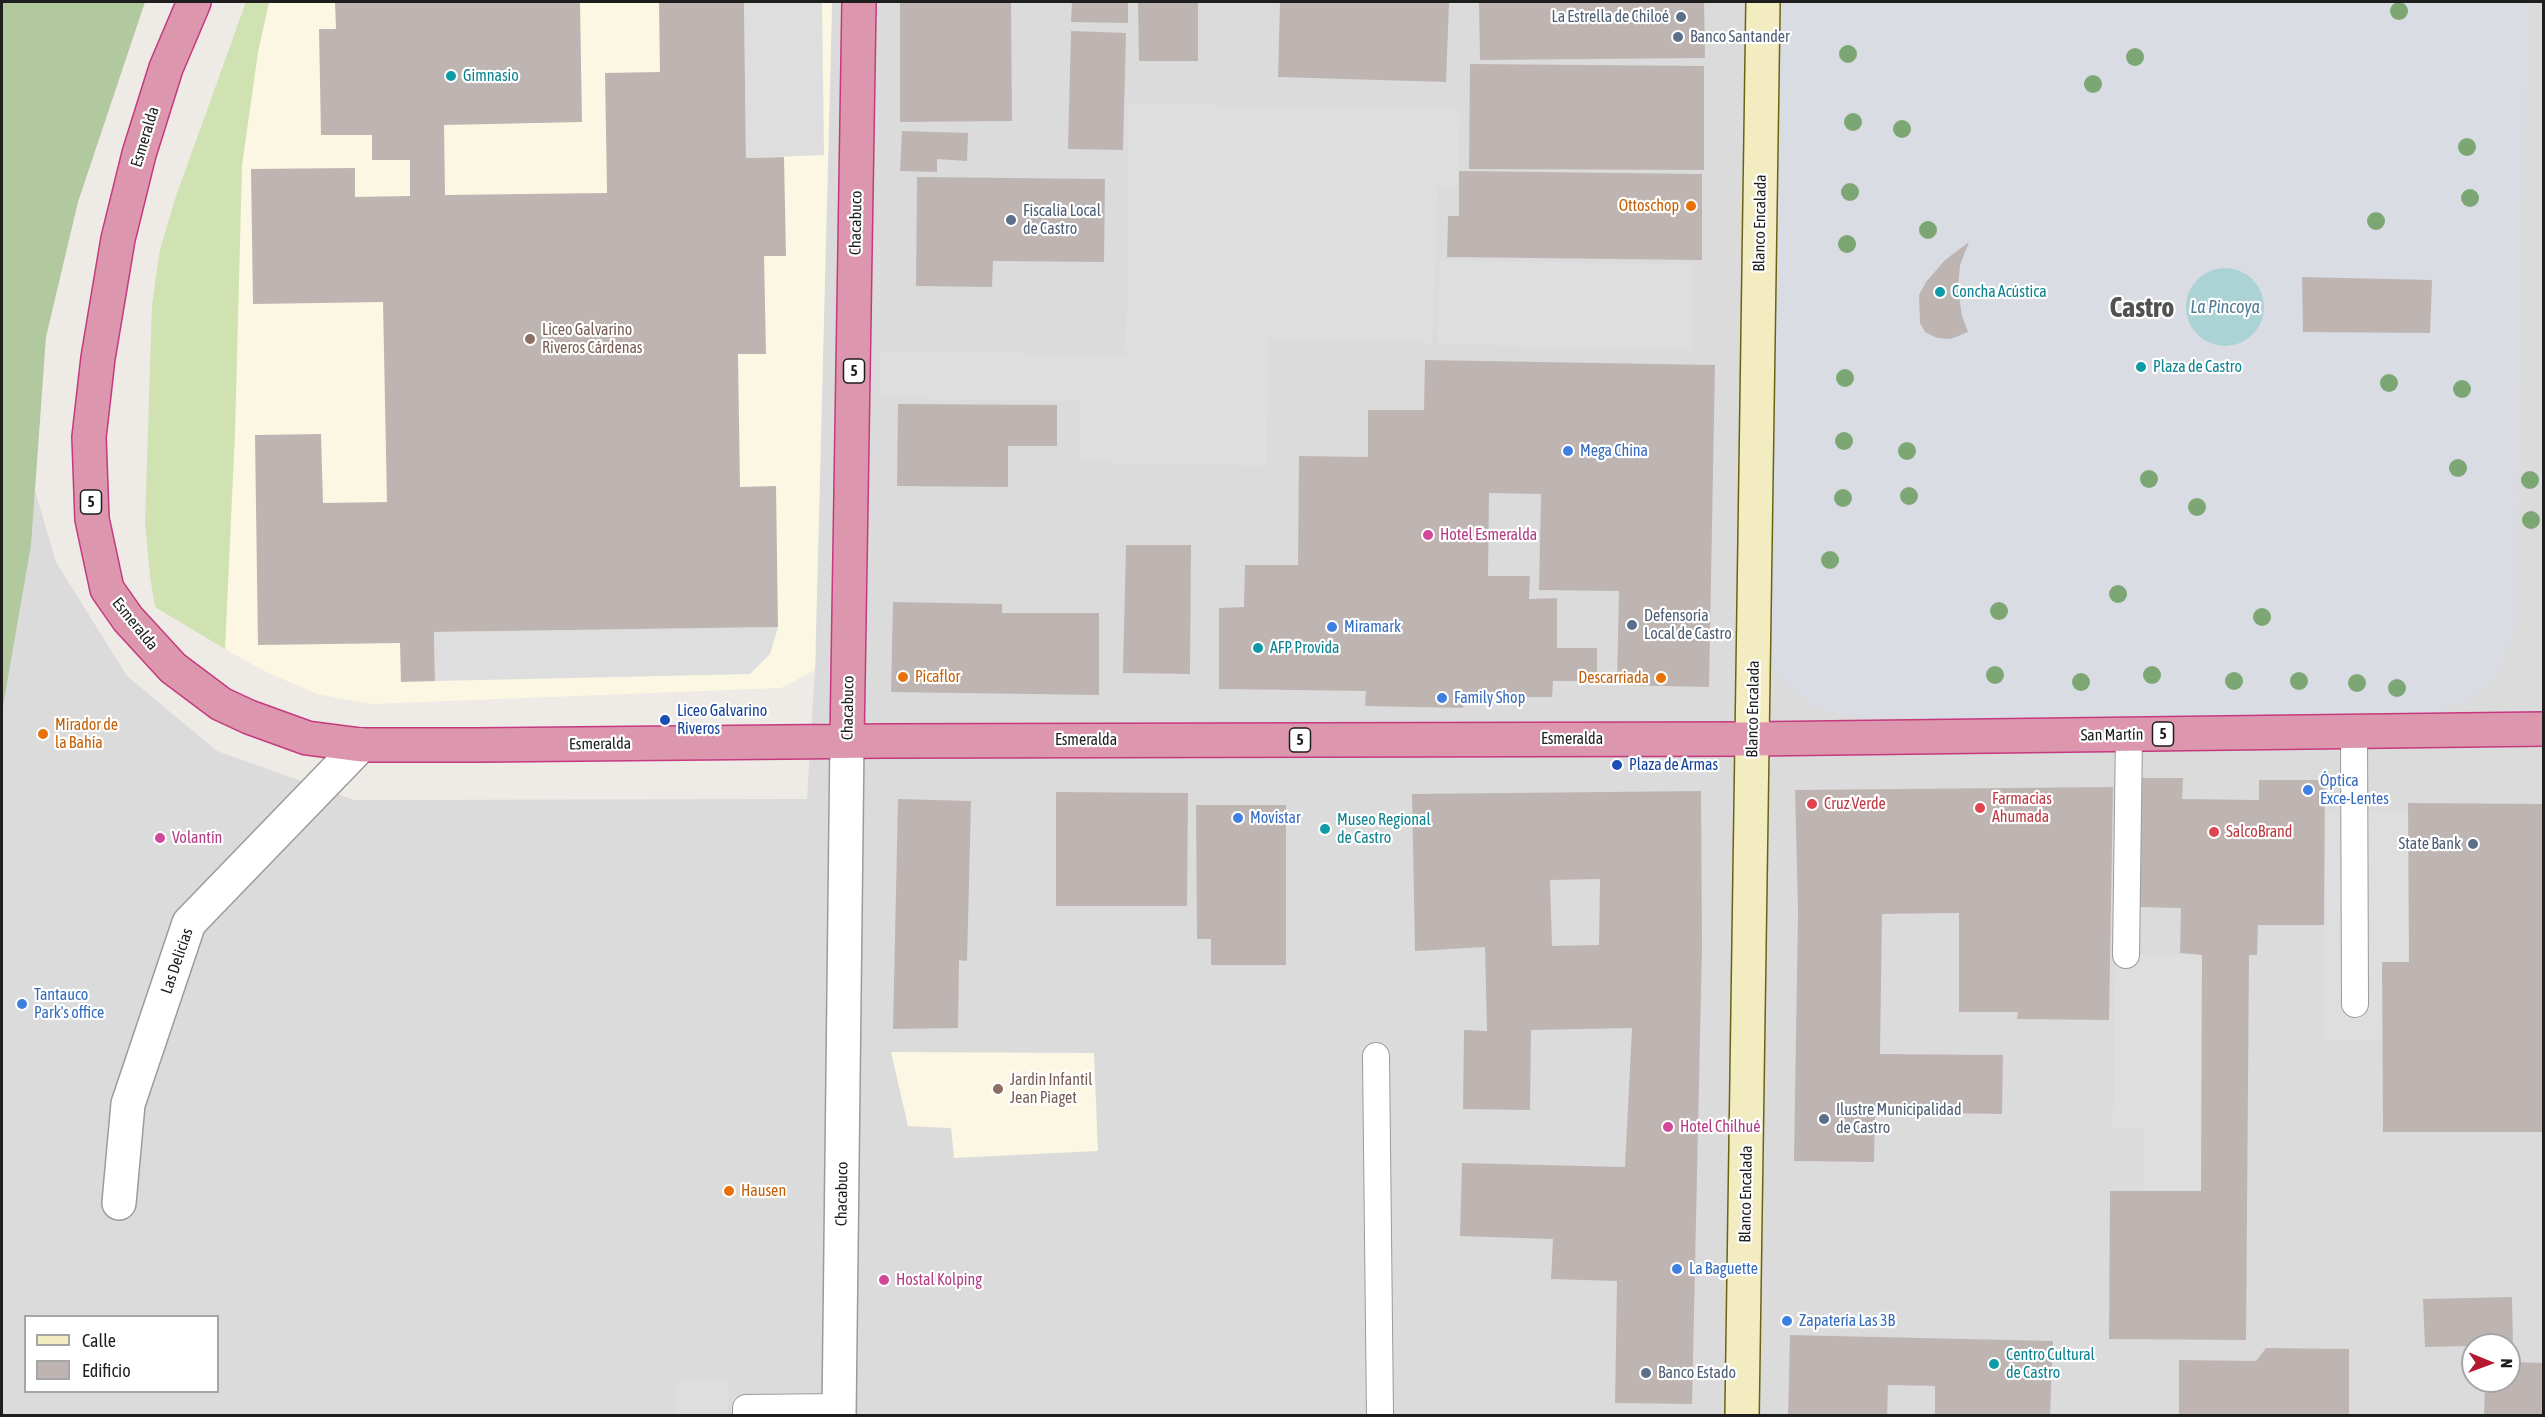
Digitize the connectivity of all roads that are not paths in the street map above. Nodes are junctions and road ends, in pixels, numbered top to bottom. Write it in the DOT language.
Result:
graph roads {
  1 [pos="194,2"];
  2 [pos="858,2"];
  3 [pos="1763,2"];
  4 [pos="2544,729"];
  5 [pos="2354,731"];
  6 [pos="2129,734"];
  7 [pos="1752,739"];
  8 [pos="847,741"];
  9 [pos="361,745"];
  10 [pos="2126,955"];
  11 [pos="2355,1004"];
  12 [pos="1376,1056"];
  13 [pos="119,1203"];
  14 [pos="839,1411"];
  15 [pos="746,1416"];
  16 [pos="1380,1416"];
  17 [pos="1742,1416"];
  1 -- 9 [label="highway, Esmeralda / 5"];
  2 -- 8 [label="highway, Chacabuco / 5"];
  3 -- 7 [label="main road, Blanco Encalada"];
  4 -- 5 [label="highway, San Martín / 5"];
  5 -- 6 [label="highway, San Martín / 5"];
  5 -- 11 [label="lane"];
  6 -- 7 [label="highway, San Martín / 5"];
  6 -- 10 [label="lane"];
  7 -- 8 [label="highway, Esmeralda / 5"];
  7 -- 17 [label="main road, Blanco Encalada"];
  8 -- 9 [label="highway, Esmeralda / 5"];
  8 -- 14 [label="street, Chacabuco"];
  9 -- 13 [label="street, Las Delicias"];
  12 -- 16 [label="lane"];
  14 -- 15 [label="lane"];
}
